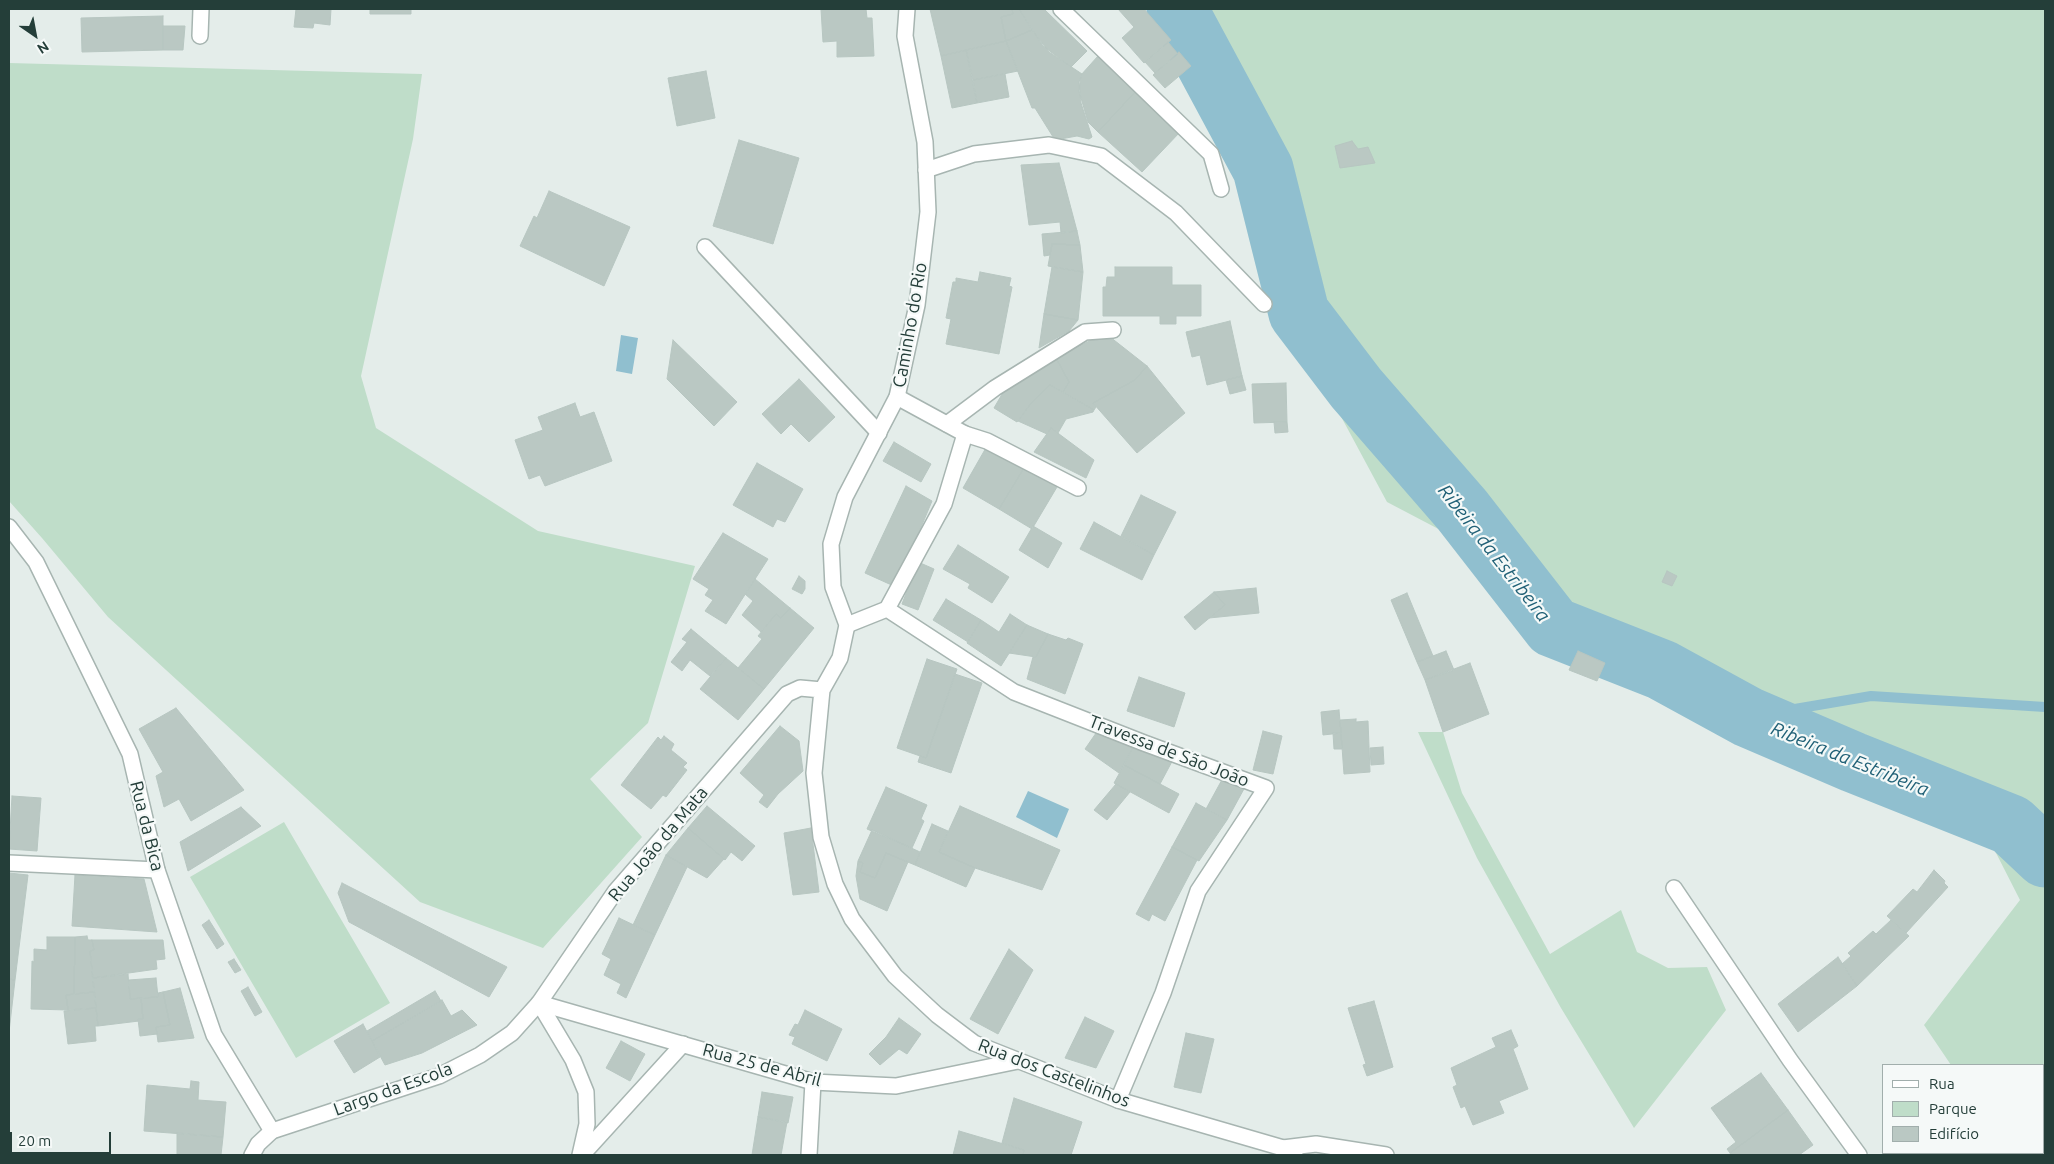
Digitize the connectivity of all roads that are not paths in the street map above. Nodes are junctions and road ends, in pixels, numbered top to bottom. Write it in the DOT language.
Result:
graph roads {
  1 [pos="201,9"];
  2 [pos="907,9"];
  3 [pos="1060,9"];
  4 [pos="200,36"];
  5 [pos="926,170"];
  6 [pos="1221,189"];
  7 [pos="705,247"];
  8 [pos="1264,304"];
  9 [pos="1113,330"];
  10 [pos="897,397"];
  11 [pos="947,424"];
  12 [pos="879,433"];
  13 [pos="965,434"];
  14 [pos="1078,488"];
  15 [pos="9,527"];
  16 [pos="887,609"];
  17 [pos="847,625"];
  18 [pos="822,690"];
  19 [pos="9,863"];
  20 [pos="158,870"];
  21 [pos="1674,888"];
  22 [pos="539,1003"];
  23 [pos="683,1044"];
  24 [pos="1018,1061"];
  25 [pos="813,1082"];
  26 [pos="1118,1100"];
  27 [pos="272,1131"];
  28 [pos="1289,1152"];
  29 [pos="252,1155"];
  30 [pos="581,1155"];
  31 [pos="809,1155"];
  32 [pos="1386,1155"];
  33 [pos="1859,1155"];
  1 -- 4 [label="street"];
  2 -- 5 [label="street, Caminho do Rio"];
  3 -- 6 [label="street"];
  5 -- 8 [label="street"];
  5 -- 10 [label="street, Caminho do Rio"];
  7 -- 12 [label="street"];
  9 -- 11 [label="street"];
  10 -- 11 [label="street"];
  10 -- 12 [label="street, Caminho do Rio"];
  11 -- 13 [label="street"];
  12 -- 17 [label="street, Caminho do Rio"];
  13 -- 14 [label="street"];
  13 -- 16 [label="street"];
  15 -- 20 [label="street, Rua da Bica"];
  16 -- 17 [label="street"];
  16 -- 26 [label="street, Travessa de São João"];
  17 -- 18 [label="street"];
  18 -- 22 [label="street, Rua João da Mata"];
  18 -- 24 [label="street, Rua dos Castelinhos"];
  19 -- 20 [label="street"];
  20 -- 27 [label="street, Rua da Bica"];
  21 -- 33 [label="street"];
  22 -- 23 [label="street, Rua 25 de Abril"];
  22 -- 27 [label="street, Largo da Escola"];
  22 -- 30 [label="street"];
  23 -- 25 [label="street, Rua 25 de Abril"];
  23 -- 30 [label="street"];
  24 -- 25 [label="street, Rua 25 de Abril"];
  24 -- 26 [label="street, Rua dos Castelinhos"];
  25 -- 31 [label="street"];
  26 -- 28 [label="street, Rua dos Castelinhos"];
  27 -- 29 [label="street"];
  28 -- 32 [label="street"];
}
